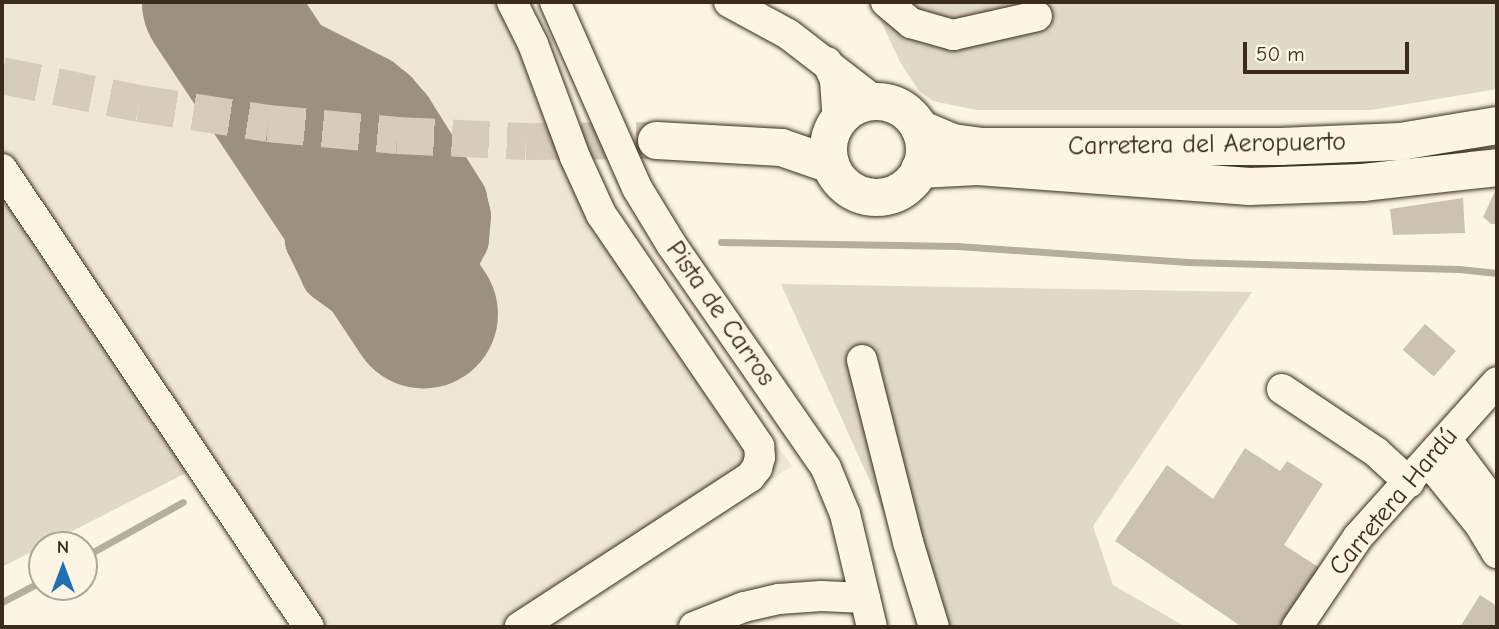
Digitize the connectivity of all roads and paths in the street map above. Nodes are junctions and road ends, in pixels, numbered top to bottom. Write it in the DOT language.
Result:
graph roads {
  1 [pos="512,2"];
  2 [pos="555,2"];
  3 [pos="729,2"];
  4 [pos="886,2"];
  5 [pos="1038,16"];
  6 [pos="827,62"];
  7 [pos="875,101"];
  8 [pos="1497,125"];
  9 [pos="919,128"];
  10 [pos="833,138"];
  11 [pos="656,140"];
  12 [pos="1497,167"];
  13 [pos="2,169"];
  14 [pos="919,169"];
  15 [pos="862,360"];
  16 [pos="1497,382"];
  17 [pos="1282,389"];
  18 [pos="1428,461"];
  19 [pos="1497,507"];
  20 [pos="1497,553"];
  21 [pos="865,598"];
  22 [pos="309,627"];
  23 [pos="520,627"];
  24 [pos="694,627"];
  25 [pos="872,627"];
  26 [pos="934,627"];
  27 [pos="1297,627"];
  1 -- 23 [label="street"];
  2 -- 21 [label="street, Pista de Carros"];
  3 -- 6 [label="street"];
  4 -- 5 [label="street"];
  6 -- 7 [label="street"];
  6 -- 10 [label="street"];
  7 -- 9 [label="main road"];
  7 -- 10 [label="main road"];
  8 -- 9 [label="main road, Carretera del Aeropuerto"];
  9 -- 14 [label="main road"];
  10 -- 11 [label="main road"];
  10 -- 14 [label="main road"];
  12 -- 14 [label="main road, Carretera del Aeropuerto"];
  13 -- 22 [label="street"];
  15 -- 26 [label="street"];
  16 -- 18 [label="street, Carretera Hardú"];
  17 -- 18 [label="street"];
  18 -- 19 [label="street"];
  18 -- 20 [label="street"];
  18 -- 27 [label="street, Carretera Hardú"];
  21 -- 24 [label="street"];
  21 -- 25 [label="street, Pista de Carros"];
}
